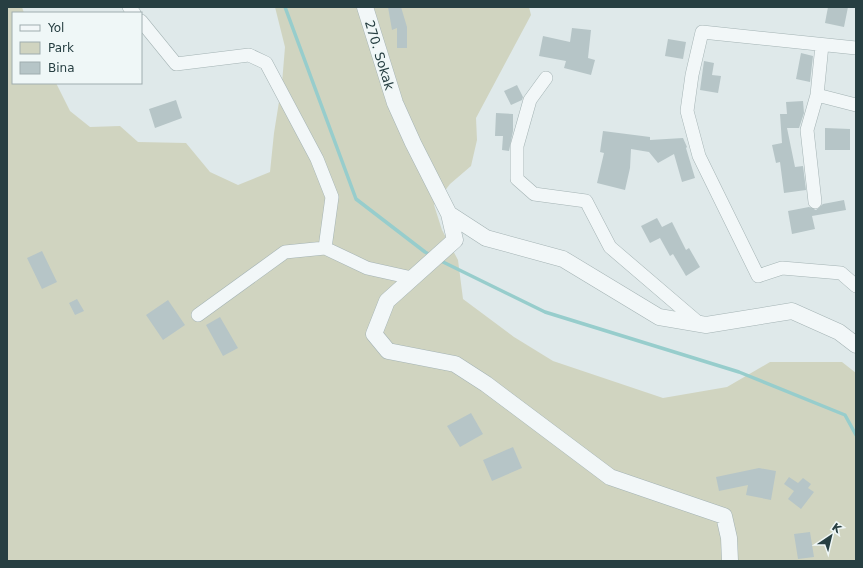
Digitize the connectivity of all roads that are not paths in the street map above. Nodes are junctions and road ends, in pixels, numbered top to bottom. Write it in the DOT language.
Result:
graph roads {
  1 [pos="365,7"];
  2 [pos="142,22"];
  3 [pos="822,45"];
  4 [pos="856,48"];
  5 [pos="546,78"];
  6 [pos="817,95"];
  7 [pos="856,105"];
  8 [pos="815,202"];
  9 [pos="449,214"];
  10 [pos="325,248"];
  11 [pos="412,278"];
  12 [pos="856,286"];
  13 [pos="198,315"];
  14 [pos="700,324"];
  15 [pos="856,345"];
  16 [pos="730,561"];
  1 -- 9 [label="street, 270. Sokak"];
  2 -- 10 [label="street"];
  3 -- 4 [label="street"];
  3 -- 6 [label="street"];
  3 -- 12 [label="street"];
  5 -- 14 [label="street"];
  6 -- 7 [label="street"];
  6 -- 8 [label="street"];
  9 -- 11 [label="street, 270. Sokak"];
  9 -- 14 [label="street"];
  10 -- 11 [label="street"];
  10 -- 13 [label="street"];
  11 -- 16 [label="street"];
  14 -- 15 [label="street"];
}
